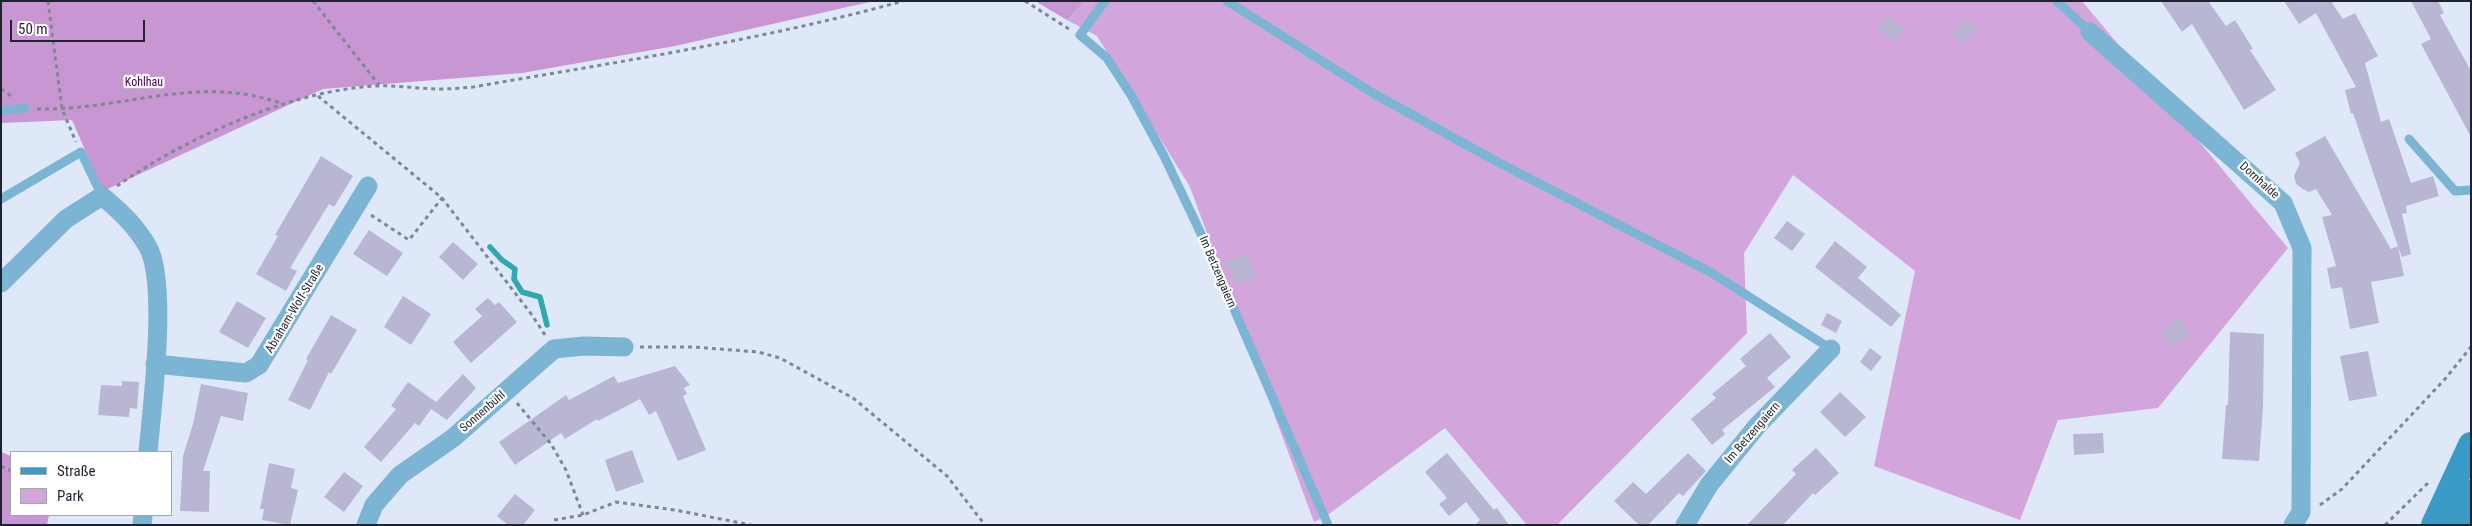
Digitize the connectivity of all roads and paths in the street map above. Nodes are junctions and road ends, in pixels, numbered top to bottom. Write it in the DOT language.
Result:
graph roads {
  1 [pos="48,1"];
  2 [pos="313,1"];
  3 [pos="904,1"];
  4 [pos="1025,1"];
  5 [pos="1105,1"];
  6 [pos="1228,1"];
  7 [pos="2057,1"];
  8 [pos="2090,32"];
  9 [pos="1080,35"];
  10 [pos="379,86"];
  11 [pos="318,96"];
  12 [pos="284,104"];
  13 [pos="25,108"];
  14 [pos="62,109"];
  15 [pos="1,110"];
  16 [pos="2409,139"];
  17 [pos="81,152"];
  18 [pos="368,186"];
  19 [pos="2471,190"];
  20 [pos="102,196"];
  21 [pos="442,198"];
  22 [pos="1,199"];
  23 [pos="357,205"];
  24 [pos="1,283"];
  25 [pos="624,347"];
  26 [pos="2471,347"];
  27 [pos="1832,349"];
  28 [pos="554,350"];
  29 [pos="155,364"];
  30 [pos="507,392"];
  31 [pos="2471,445"];
  32 [pos="148,451"];
  33 [pos="2432,478"];
  34 [pos="2471,492"];
  35 [pos="583,515"];
  36 [pos="2297,519"];
  37 [pos="554,520"];
  38 [pos="366,525"];
  39 [pos="751,525"];
  40 [pos="985,525"];
  41 [pos="1328,525"];
  42 [pos="1685,525"];
  43 [pos="2385,525"];
  44 [pos="2434,525"];
  45 [pos="2460,525"];
  1 -- 14 [label="path"];
  2 -- 10 [label="path"];
  3 -- 10 [label="path"];
  4 -- 9 [label="path"];
  5 -- 9 [label="lane"];
  6 -- 27 [label="lane"];
  7 -- 8 [label="lane, Dornhalde"];
  8 -- 36 [label="street, Dornhalde"];
  9 -- 41 [label="lane, Im Betzengaiern"];
  10 -- 11 [label="path"];
  11 -- 12 [label="path"];
  11 -- 21 [label="path"];
  12 -- 14 [label="path"];
  12 -- 20 [label="path"];
  13 -- 14 [label="path"];
  13 -- 15 [label="lane"];
  14 -- 17 [label="path"];
  16 -- 19 [label="lane"];
  17 -- 20 [label="lane"];
  17 -- 22 [label="lane"];
  18 -- 23 [label="street, Abraham-Wolf-Straße"];
  20 -- 24 [label="street"];
  20 -- 29 [label="street"];
  21 -- 23 [label="path"];
  21 -- 28 [label="path"];
  23 -- 29 [label="street, Abraham-Wolf-Straße"];
  25 -- 28 [label="street"];
  25 -- 40 [label="path"];
  26 -- 36 [label="path"];
  27 -- 42 [label="street, Im Betzengaiern"];
  28 -- 30 [label="street, Sonnenbühl"];
  29 -- 32 [label="street"];
  30 -- 35 [label="path"];
  30 -- 38 [label="street, Sonnenbühl"];
  31 -- 44 [label="main road"];
  33 -- 43 [label="path"];
  34 -- 45 [label="main road"];
  35 -- 37 [label="path"];
  35 -- 39 [label="path"];
}
